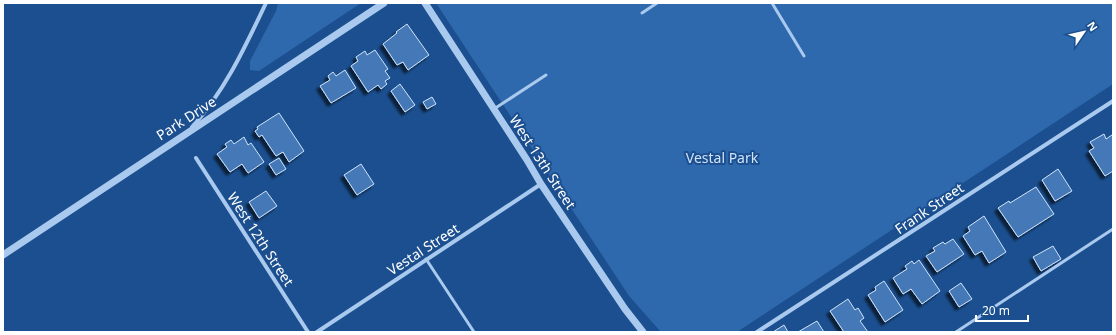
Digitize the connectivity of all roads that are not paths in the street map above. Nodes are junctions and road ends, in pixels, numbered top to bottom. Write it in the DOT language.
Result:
graph roads {
  1 [pos="266,3"];
  2 [pos="384,3"];
  3 [pos="425,3"];
  4 [pos="657,3"];
  5 [pos="772,3"];
  6 [pos="642,13"];
  7 [pos="804,56"];
  8 [pos="546,75"];
  9 [pos="1113,101"];
  10 [pos="494,109"];
  11 [pos="185,135"];
  12 [pos="196,158"];
  13 [pos="541,184"];
  14 [pos="1113,229"];
  15 [pos="3,255"];
  16 [pos="426,259"];
  17 [pos="308,332"];
  18 [pos="318,332"];
  19 [pos="474,332"];
  20 [pos="643,332"];
  21 [pos="757,332"];
  22 [pos="956,332"];
  1 -- 11 [label="street"];
  2 -- 11 [label="street, Park Drive"];
  3 -- 10 [label="street, West 13th Street"];
  4 -- 6 [label="lane"];
  5 -- 7 [label="lane"];
  8 -- 10 [label="lane"];
  9 -- 21 [label="street, Frank Street"];
  10 -- 13 [label="street, West 13th Street"];
  11 -- 15 [label="street, Park Drive"];
  12 -- 17 [label="street, West 12th Street"];
  13 -- 16 [label="street, Vestal Street"];
  13 -- 20 [label="street, West 13th Street"];
  14 -- 22 [label="lane"];
  16 -- 18 [label="street, Vestal Street"];
  16 -- 19 [label="lane"];
}
